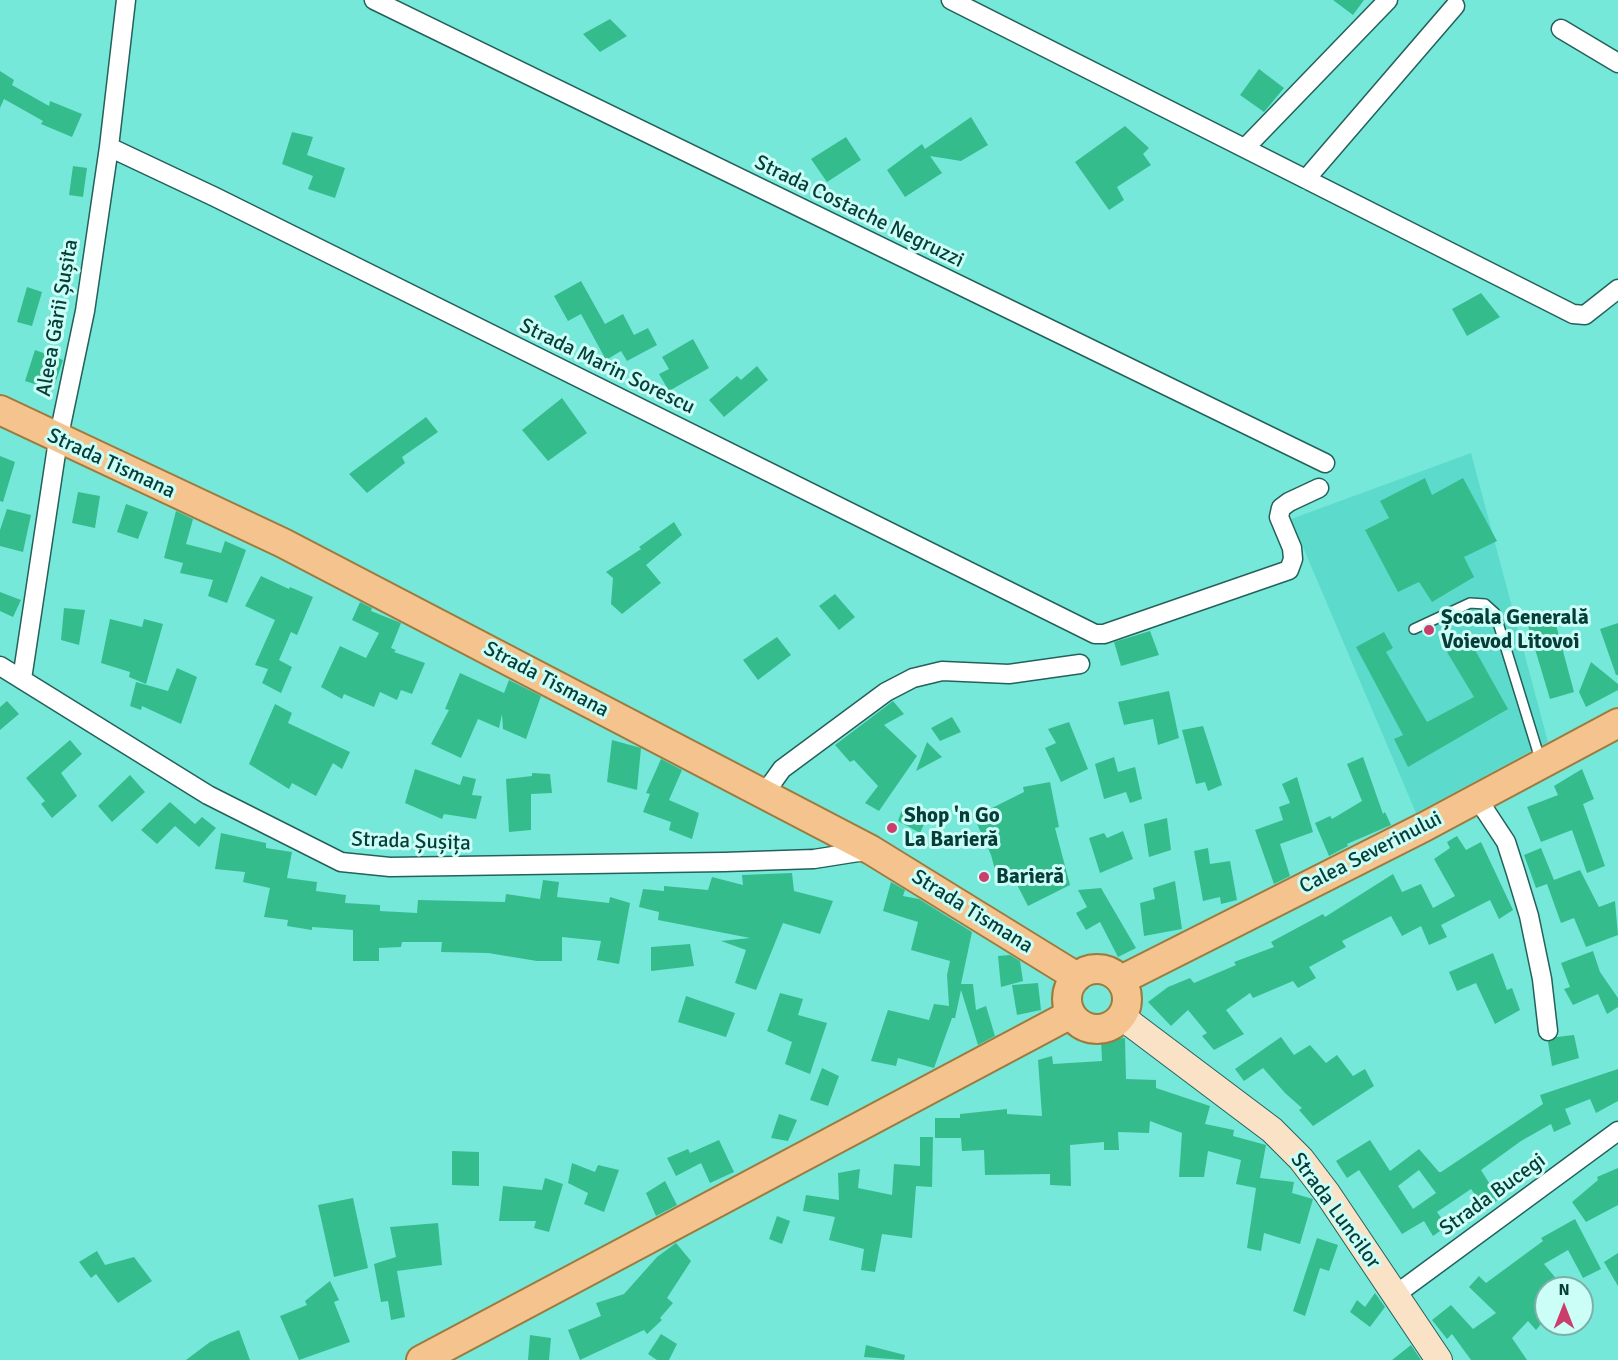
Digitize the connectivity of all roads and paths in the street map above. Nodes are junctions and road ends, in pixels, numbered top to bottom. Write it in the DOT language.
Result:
graph roads {
  1 [pos="126,0"];
  2 [pos="374,0"];
  3 [pos="951,0"];
  4 [pos="1388,0"];
  5 [pos="1455,6"];
  6 [pos="1561,29"];
  7 [pos="1618,63"];
  8 [pos="109,147"];
  9 [pos="1245,148"];
  10 [pos="1306,179"];
  11 [pos="1618,289"];
  12 [pos="0,410"];
  13 [pos="58,440"];
  14 [pos="1325,463"];
  15 [pos="1319,488"];
  16 [pos="1414,629"];
  17 [pos="1080,664"];
  18 [pos="0,666"];
  19 [pos="22,679"];
  20 [pos="1618,723"];
  21 [pos="1541,765"];
  22 [pos="764,794"];
  23 [pos="1477,798"];
  24 [pos="872,850"];
  25 [pos="1077,978"];
  26 [pos="1121,980"];
  27 [pos="1071,1014"];
  28 [pos="1122,1017"];
  29 [pos="1548,1031"];
  30 [pos="1618,1131"];
  31 [pos="1395,1295"];
  32 [pos="421,1360"];
  33 [pos="1439,1360"];
  1 -- 8 [label="street, Aleea Gării Șușita"];
  2 -- 14 [label="street, Strada Costache Negruzzi"];
  3 -- 9 [label="street"];
  4 -- 9 [label="street"];
  5 -- 10 [label="street"];
  6 -- 7 [label="street"];
  8 -- 13 [label="street, Aleea Gării Șușita"];
  8 -- 15 [label="street, Strada Marin Sorescu"];
  9 -- 10 [label="street"];
  10 -- 11 [label="street"];
  12 -- 13 [label="main road, Strada Tismana"];
  13 -- 19 [label="street, Aleea Gării Șușita"];
  13 -- 22 [label="main road, Strada Tismana"];
  16 -- 21 [label="lane"];
  17 -- 22 [label="street"];
  18 -- 19 [label="street, Strada Șușița"];
  19 -- 24 [label="street, Strada Șușița"];
  20 -- 21 [label="main road, Calea Severinului"];
  21 -- 23 [label="main road, Calea Severinului"];
  22 -- 24 [label="main road, Strada Tismana"];
  23 -- 26 [label="main road, Calea Severinului"];
  23 -- 29 [label="street"];
  24 -- 25 [label="main road, Strada Tismana"];
  25 -- 26 [label="main road"];
  25 -- 27 [label="main road"];
  26 -- 28 [label="main road"];
  27 -- 28 [label="main road"];
  27 -- 32 [label="main road"];
  28 -- 31 [label="main road, Strada Luncilor"];
  30 -- 31 [label="street, Strada Bucegi"];
  31 -- 33 [label="main road, Strada Luncilor"];
}
